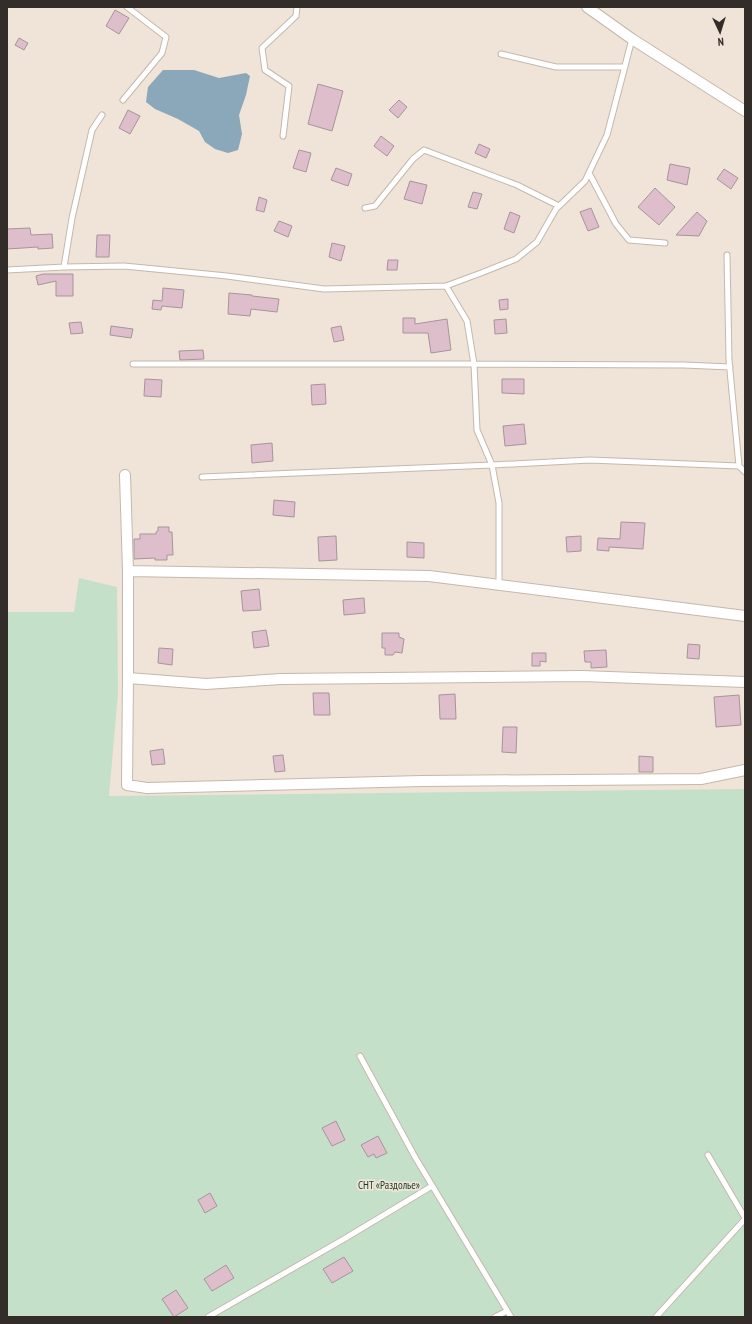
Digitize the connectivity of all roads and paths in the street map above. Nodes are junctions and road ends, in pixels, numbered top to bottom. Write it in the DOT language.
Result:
graph roads {
  1 [pos="127,7"];
  2 [pos="297,7"];
  3 [pos="587,7"];
  4 [pos="632,39"];
  5 [pos="501,54"];
  6 [pos="625,67"];
  7 [pos="124,100"];
  8 [pos="745,111"];
  9 [pos="102,115"];
  10 [pos="283,136"];
  11 [pos="589,173"];
  12 [pos="559,206"];
  13 [pos="365,208"];
  14 [pos="665,244"];
  15 [pos="727,255"];
  16 [pos="64,267"];
  17 [pos="7,270"];
  18 [pos="446,286"];
  19 [pos="133,364"];
  20 [pos="474,364"];
  21 [pos="730,367"];
  22 [pos="492,465"];
  23 [pos="739,466"];
  24 [pos="745,472"];
  25 [pos="125,475"];
  26 [pos="202,477"];
  27 [pos="128,571"];
  28 [pos="499,585"];
  29 [pos="745,616"];
  30 [pos="128,678"];
  31 [pos="745,682"];
  32 [pos="745,770"];
  33 [pos="360,1056"];
  34 [pos="708,1155"];
  35 [pos="432,1186"];
  36 [pos="745,1218"];
  37 [pos="507,1311"];
  38 [pos="208,1317"];
  39 [pos="495,1317"];
  40 [pos="511,1317"];
  41 [pos="656,1317"];
  1 -- 7 [label="lane"];
  2 -- 10 [label="lane"];
  3 -- 4 [label="street"];
  4 -- 6 [label="lane"];
  4 -- 8 [label="street"];
  5 -- 6 [label="lane"];
  6 -- 11 [label="lane"];
  9 -- 16 [label="lane"];
  11 -- 12 [label="lane"];
  11 -- 14 [label="lane"];
  12 -- 13 [label="lane"];
  12 -- 18 [label="lane"];
  15 -- 21 [label="lane"];
  16 -- 17 [label="lane"];
  16 -- 18 [label="lane"];
  18 -- 20 [label="lane"];
  19 -- 20 [label="lane"];
  20 -- 21 [label="lane"];
  20 -- 22 [label="lane"];
  21 -- 23 [label="lane"];
  22 -- 23 [label="lane"];
  22 -- 26 [label="lane"];
  22 -- 28 [label="lane"];
  23 -- 24 [label="lane"];
  25 -- 27 [label="street"];
  27 -- 28 [label="street"];
  27 -- 30 [label="street"];
  28 -- 29 [label="street"];
  30 -- 31 [label="street"];
  30 -- 32 [label="street"];
  33 -- 35 [label="lane"];
  34 -- 36 [label="lane"];
  35 -- 37 [label="lane"];
  35 -- 38 [label="lane"];
  36 -- 41 [label="lane"];
  37 -- 39 [label="lane"];
  37 -- 40 [label="lane"];
}
